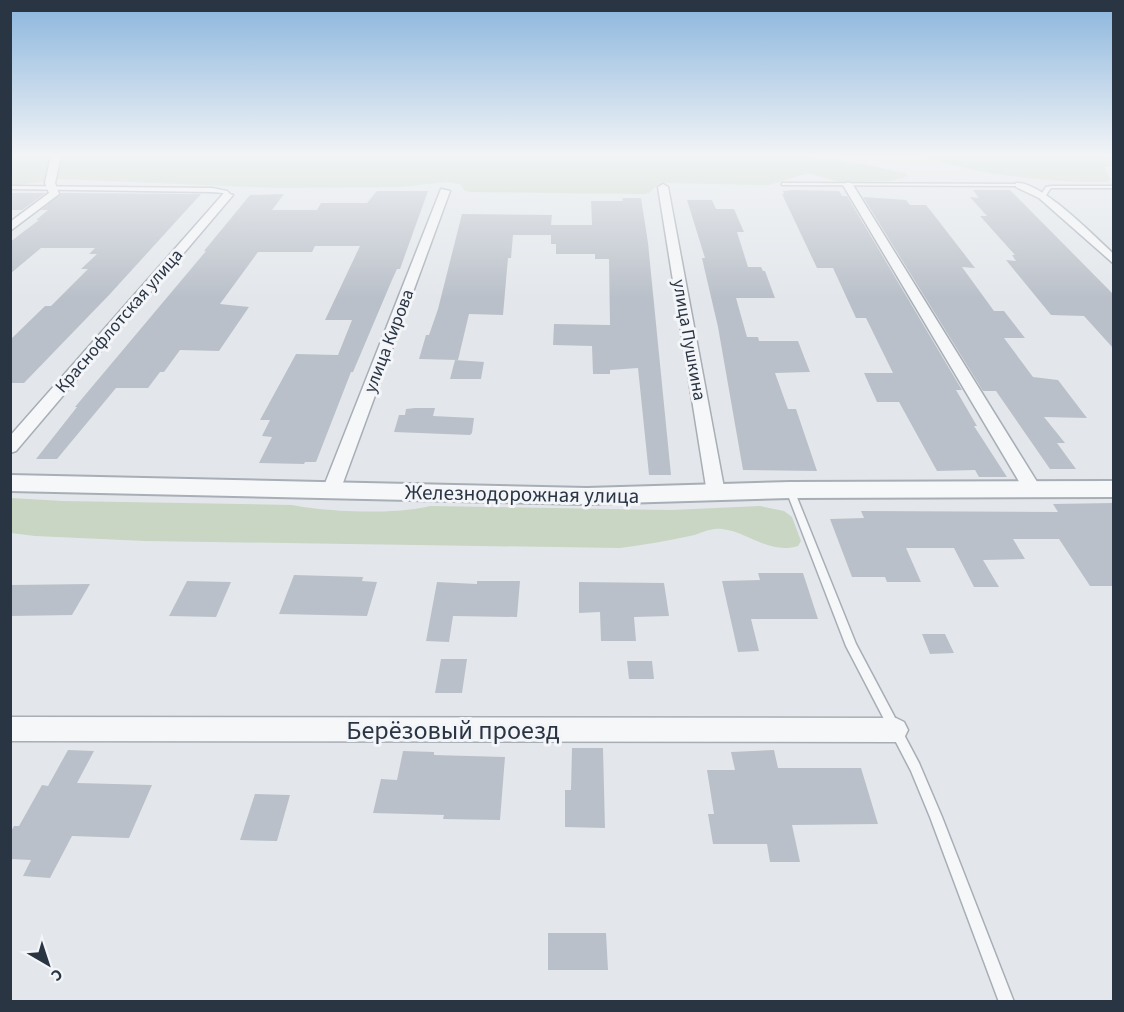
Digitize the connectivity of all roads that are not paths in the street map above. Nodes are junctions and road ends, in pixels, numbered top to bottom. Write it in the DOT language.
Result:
graph roads {
  1 [pos="42,203"];
  2 [pos="221,203"];
  3 [pos="440,203"];
  4 [pos="666,203"];
  5 [pos="860,203"];
  6 [pos="1052,203"];
  7 [pos="10,228"];
  8 [pos="1113,261"];
  9 [pos="10,447"];
  10 [pos="10,483"];
  11 [pos="1113,489"];
  12 [pos="790,490"];
  13 [pos="1033,490"];
  14 [pos="331,491"];
  15 [pos="716,493"];
  16 [pos="10,729"];
  17 [pos="896,730"];
  18 [pos="1007,1002"];
  1 -- 7 [label="street"];
  2 -- 9 [label="street, Краснофлотская улица"];
  3 -- 14 [label="street, улица Кирова"];
  4 -- 15 [label="street, улица Пушкина"];
  5 -- 13 [label="street"];
  6 -- 8 [label="street"];
  10 -- 14 [label="street, Железнодорожная улица"];
  11 -- 13 [label="street, Железнодорожная улица"];
  12 -- 13 [label="street, Железнодорожная улица"];
  12 -- 15 [label="street, Железнодорожная улица"];
  12 -- 17 [label="lane"];
  14 -- 15 [label="street, Железнодорожная улица"];
  16 -- 17 [label="street, Берёзовый проезд"];
  17 -- 18 [label="lane"];
}
